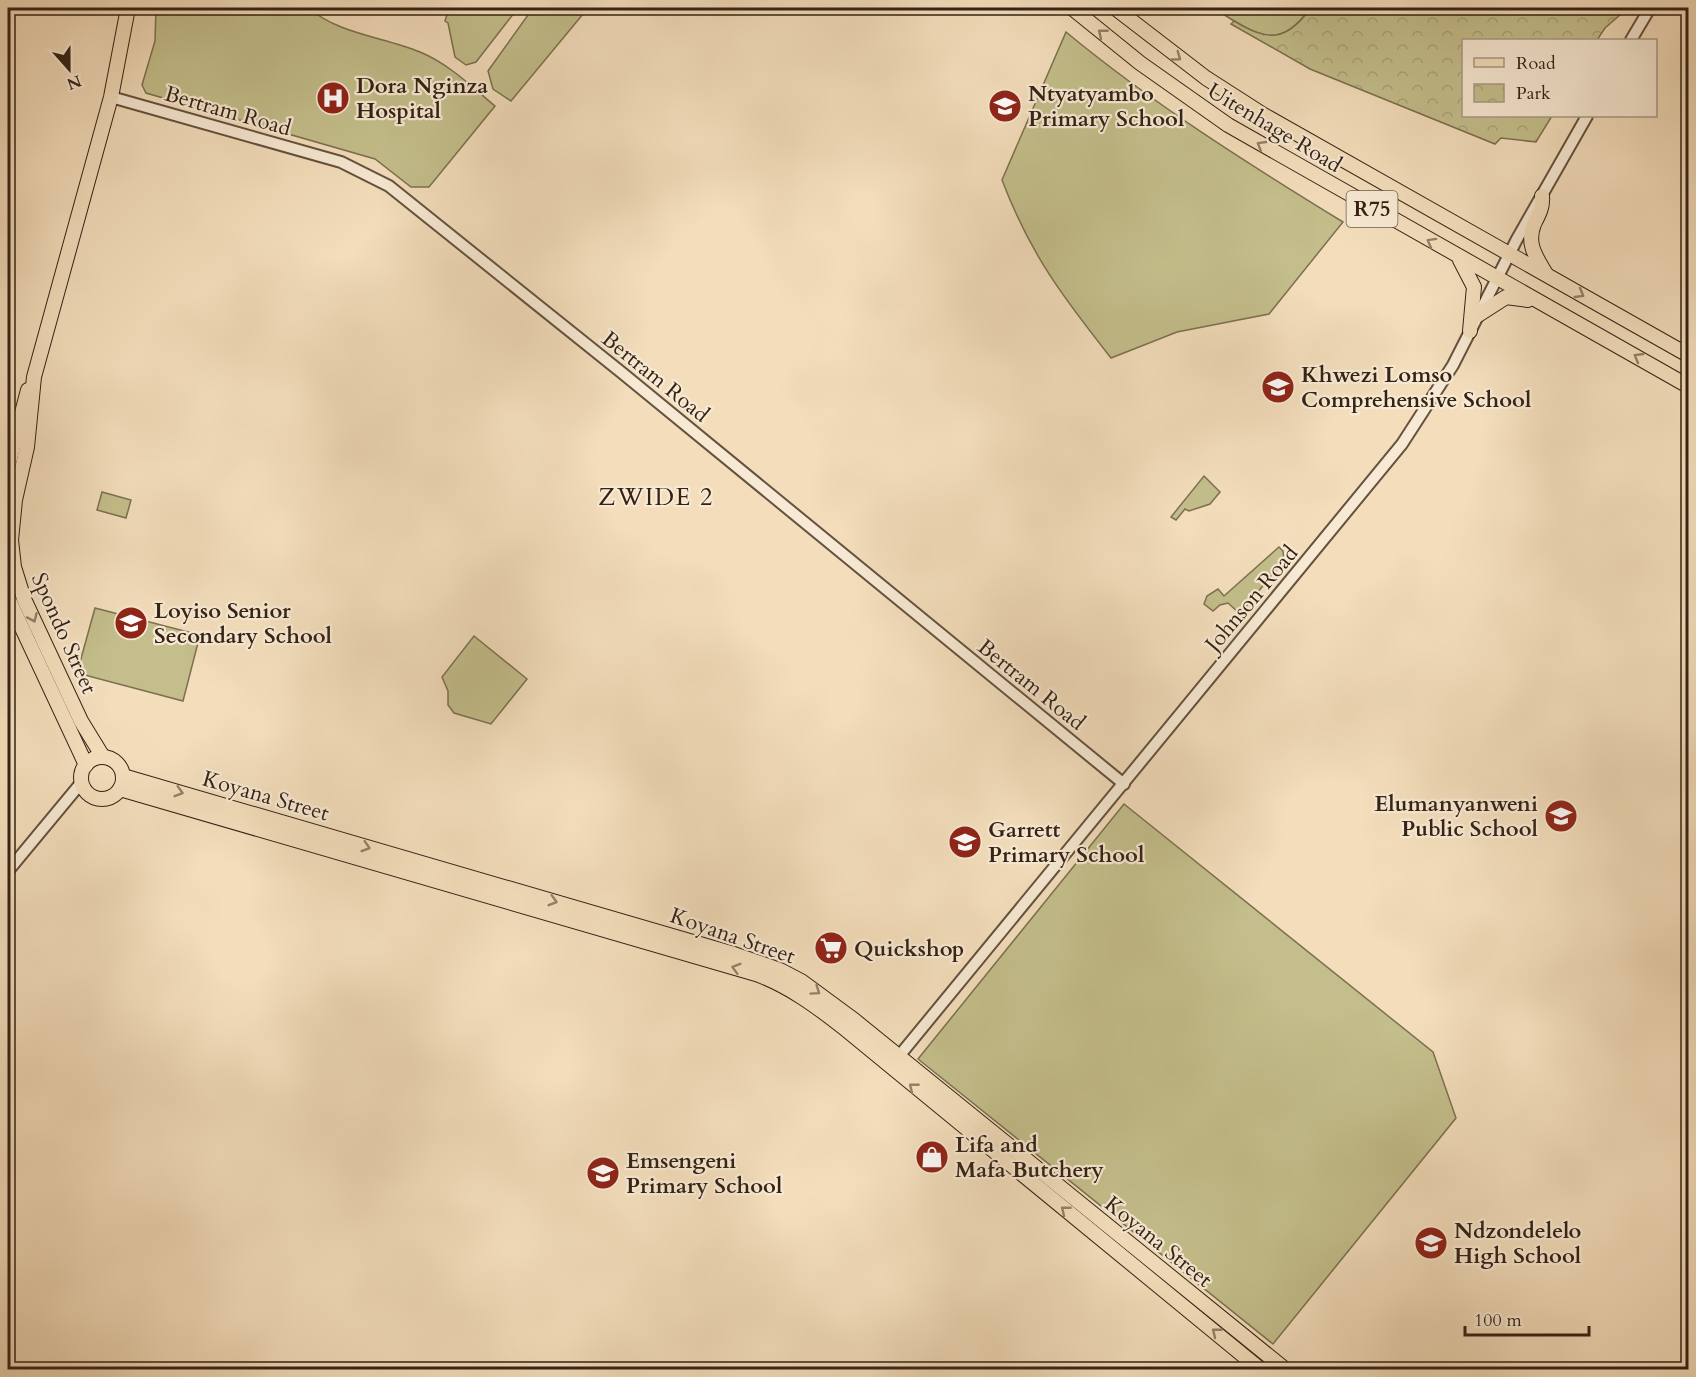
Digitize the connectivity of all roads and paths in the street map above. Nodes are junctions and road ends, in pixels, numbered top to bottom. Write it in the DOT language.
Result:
graph roads {
  1 [pos="128,8"];
  2 [pos="1072,8"];
  3 [pos="1114,8"];
  4 [pos="1650,8"];
  5 [pos="1631,39"];
  6 [pos="111,97"];
  7 [pos="1586,117"];
  8 [pos="1542,196"];
  9 [pos="1509,254"];
  10 [pos="1458,257"];
  11 [pos="1546,274"];
  12 [pos="1496,278"];
  13 [pos="1536,300"];
  14 [pos="1478,315"];
  15 [pos="1470,331"];
  16 [pos="1689,355"];
  17 [pos="34,377"];
  18 [pos="1689,386"];
  19 [pos="8,466"];
  20 [pos="10,556"];
  21 [pos="8,598"];
  22 [pos="103,757"];
  23 [pos="86,765"];
  24 [pos="121,782"];
  25 [pos="81,783"];
  26 [pos="1124,784"];
  27 [pos="8,871"];
  28 [pos="899,1056"];
  29 [pos="889,1068"];
  30 [pos="1262,1370"];
  31 [pos="1286,1370"];
  1 -- 6 [label="main road, Spondo Street"];
  10 -- 2 [label="main road, Uitenhage Road / R75, one-way"];
  3 -- 9 [label="main road, Uitenhage Road / R75, one-way"];
  4 -- 5 [label="street"];
  6 -- 17 [label="main road, Spondo Street"];
  6 -- 26 [label="street, Bertram Road"];
  7 -- 8 [label="street, Johnson Road"];
  8 -- 9 [label="street, Johnson Road"];
  8 -- 11 [label="main road"];
  9 -- 11 [label="main road, Uitenhage Road / R75"];
  9 -- 12 [label="street, Johnson Road"];
  10 -- 12 [label="main road, Uitenhage Road / R75"];
  10 -- 15 [label="main road"];
  11 -- 16 [label="main road, Uitenhage Road / R75, one-way"];
  12 -- 13 [label="main road, Uitenhage Road / R75"];
  12 -- 14 [label="street, Johnson Road"];
  13 -- 14 [label="main road"];
  18 -- 13 [label="main road, Uitenhage Road / R75, one-way"];
  14 -- 15 [label="street, Johnson Road"];
  15 -- 26 [label="street, Johnson Road"];
  17 -- 19 [label="main road, Spondo Street"];
  17 -- 20 [label="main road, Spondo Street"];
  20 -- 22 [label="main road, Spondo Street, one-way"];
  21 -- 23 [label="main road, Spondo Street"];
  22 -- 23 [label="main road"];
  22 -- 24 [label="main road"];
  23 -- 25 [label="main road"];
  24 -- 25 [label="main road"];
  24 -- 28 [label="main road, Koyana Street, one-way"];
  29 -- 24 [label="main road, Koyana Street, one-way"];
  25 -- 27 [label="street"];
  26 -- 28 [label="street, Johnson Road"];
  28 -- 29 [label="street, Johnson Road"];
  28 -- 31 [label="main road, Koyana Street"];
  30 -- 29 [label="main road, Koyana Street, one-way"];
}
